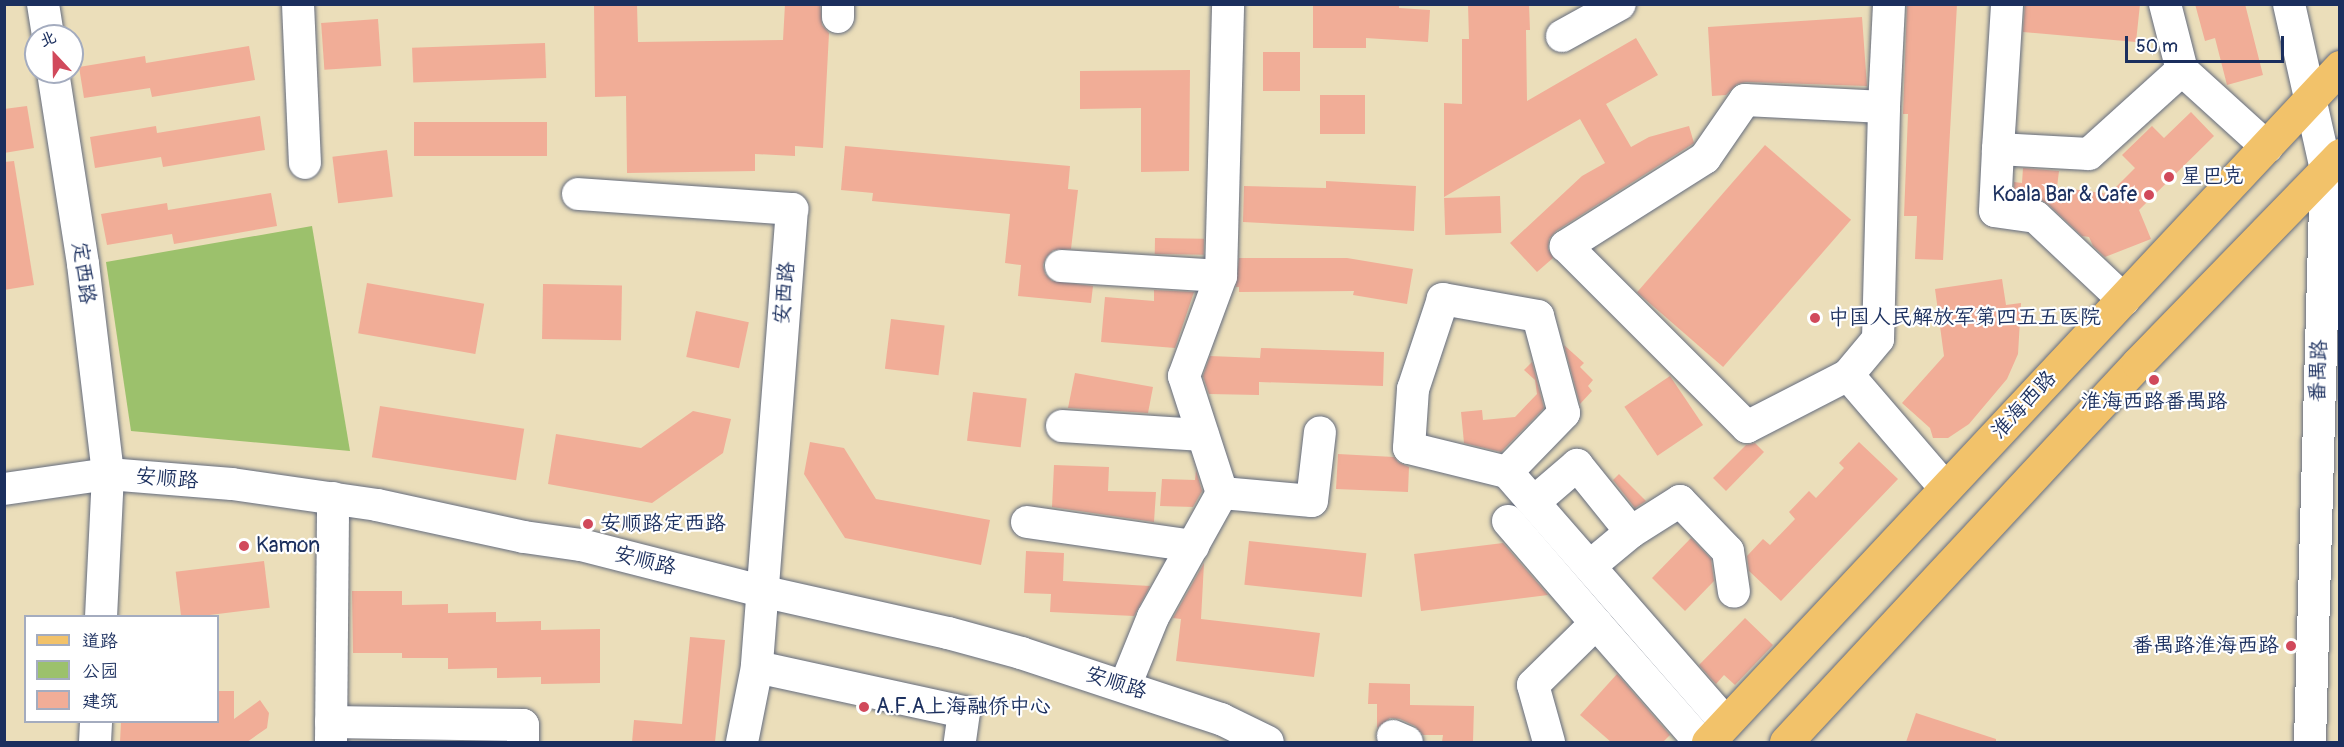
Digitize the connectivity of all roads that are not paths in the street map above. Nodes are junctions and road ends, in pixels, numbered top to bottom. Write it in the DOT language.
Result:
graph roads {
  1 [pos="44,4"];
  2 [pos="298,4"];
  3 [pos="1228,4"];
  4 [pos="1620,4"];
  5 [pos="1889,4"];
  6 [pos="2007,4"];
  7 [pos="2165,4"];
  8 [pos="2289,4"];
  9 [pos="46,24"];
  10 [pos="1562,36"];
  11 [pos="2340,67"];
  12 [pos="2182,70"];
  13 [pos="55,84"];
  14 [pos="2310,98"];
  15 [pos="1884,107"];
  16 [pos="2267,147"];
  17 [pos="1998,149"];
  18 [pos="2333,162"];
  19 [pos="305,163"];
  20 [pos="578,194"];
  21 [pos="1061,266"];
  22 [pos="1221,276"];
  23 [pos="2124,300"];
  24 [pos="2330,358"];
  25 [pos="1848,375"];
  26 [pos="1062,426"];
  27 [pos="1320,432"];
  28 [pos="1203,435"];
  29 [pos="1508,471"];
  30 [pos="108,474"];
  31 [pos="4,489"];
  32 [pos="1946,489"];
  33 [pos="1222,493"];
  34 [pos="333,498"];
  35 [pos="1534,502"];
  36 [pos="1508,521"];
  37 [pos="1027,522"];
  38 [pos="1631,532"];
  39 [pos="1193,546"];
  40 [pos="1590,566"];
  41 [pos="761,591"];
  42 [pos="1734,592"];
  43 [pos="101,615"];
  44 [pos="1596,623"];
  45 [pos="757,667"];
  46 [pos="1125,686"];
  47 [pos="96,723"];
  48 [pos="331,732"];
  49 [pos="1717,733"];
  50 [pos="95,742"];
  51 [pos="523,742"];
  52 [pos="742,742"];
  53 [pos="960,742"];
  54 [pos="1268,742"];
  55 [pos="1549,742"];
  56 [pos="1700,742"];
  57 [pos="1786,742"];
  58 [pos="2310,742"];
  1 -- 9 [label="street"];
  2 -- 19 [label="street"];
  3 -- 22 [label="street"];
  4 -- 10 [label="street"];
  5 -- 15 [label="street"];
  6 -- 17 [label="street"];
  7 -- 12 [label="street"];
  8 -- 14 [label="street, 番禺路"];
  11 -- 14 [label="main road, 淮海西路"];
  12 -- 16 [label="street"];
  12 -- 17 [label="street"];
  13 -- 30 [label="street, 定西路"];
  14 -- 16 [label="main road, 淮海西路"];
  14 -- 18 [label="street, 番禺路"];
  15 -- 25 [label="street"];
  15 -- 25 [label="street"];
  16 -- 23 [label="main road, 淮海西路"];
  17 -- 23 [label="street"];
  18 -- 24 [label="street, 番禺路"];
  18 -- 57 [label="main road"];
  20 -- 41 [label="street, 安西路"];
  21 -- 22 [label="street"];
  22 -- 28 [label="street"];
  23 -- 32 [label="main road, 淮海西路"];
  24 -- 58 [label="street, 番禺路"];
  25 -- 32 [label="street"];
  26 -- 28 [label="street"];
  27 -- 33 [label="street"];
  28 -- 33 [label="street"];
  29 -- 29 [label="street"];
  29 -- 35 [label="street"];
  30 -- 31 [label="street, 安顺路"];
  30 -- 34 [label="street, 安顺路"];
  30 -- 43 [label="street, 定西路"];
  32 -- 49 [label="main road, 淮海西路"];
  33 -- 39 [label="street"];
  34 -- 41 [label="street, 安顺路"];
  34 -- 48 [label="street"];
  35 -- 38 [label="street"];
  35 -- 40 [label="street"];
  36 -- 44 [label="street"];
  37 -- 39 [label="street"];
  38 -- 40 [label="street"];
  38 -- 42 [label="street"];
  39 -- 46 [label="street"];
  40 -- 49 [label="street"];
  41 -- 45 [label="street"];
  41 -- 46 [label="street, 安顺路"];
  44 -- 55 [label="street"];
  44 -- 56 [label="street"];
  45 -- 52 [label="street"];
  45 -- 53 [label="street"];
  46 -- 54 [label="street, 安顺路"];
  47 -- 50 [label="street"];
  48 -- 51 [label="street"];
}
